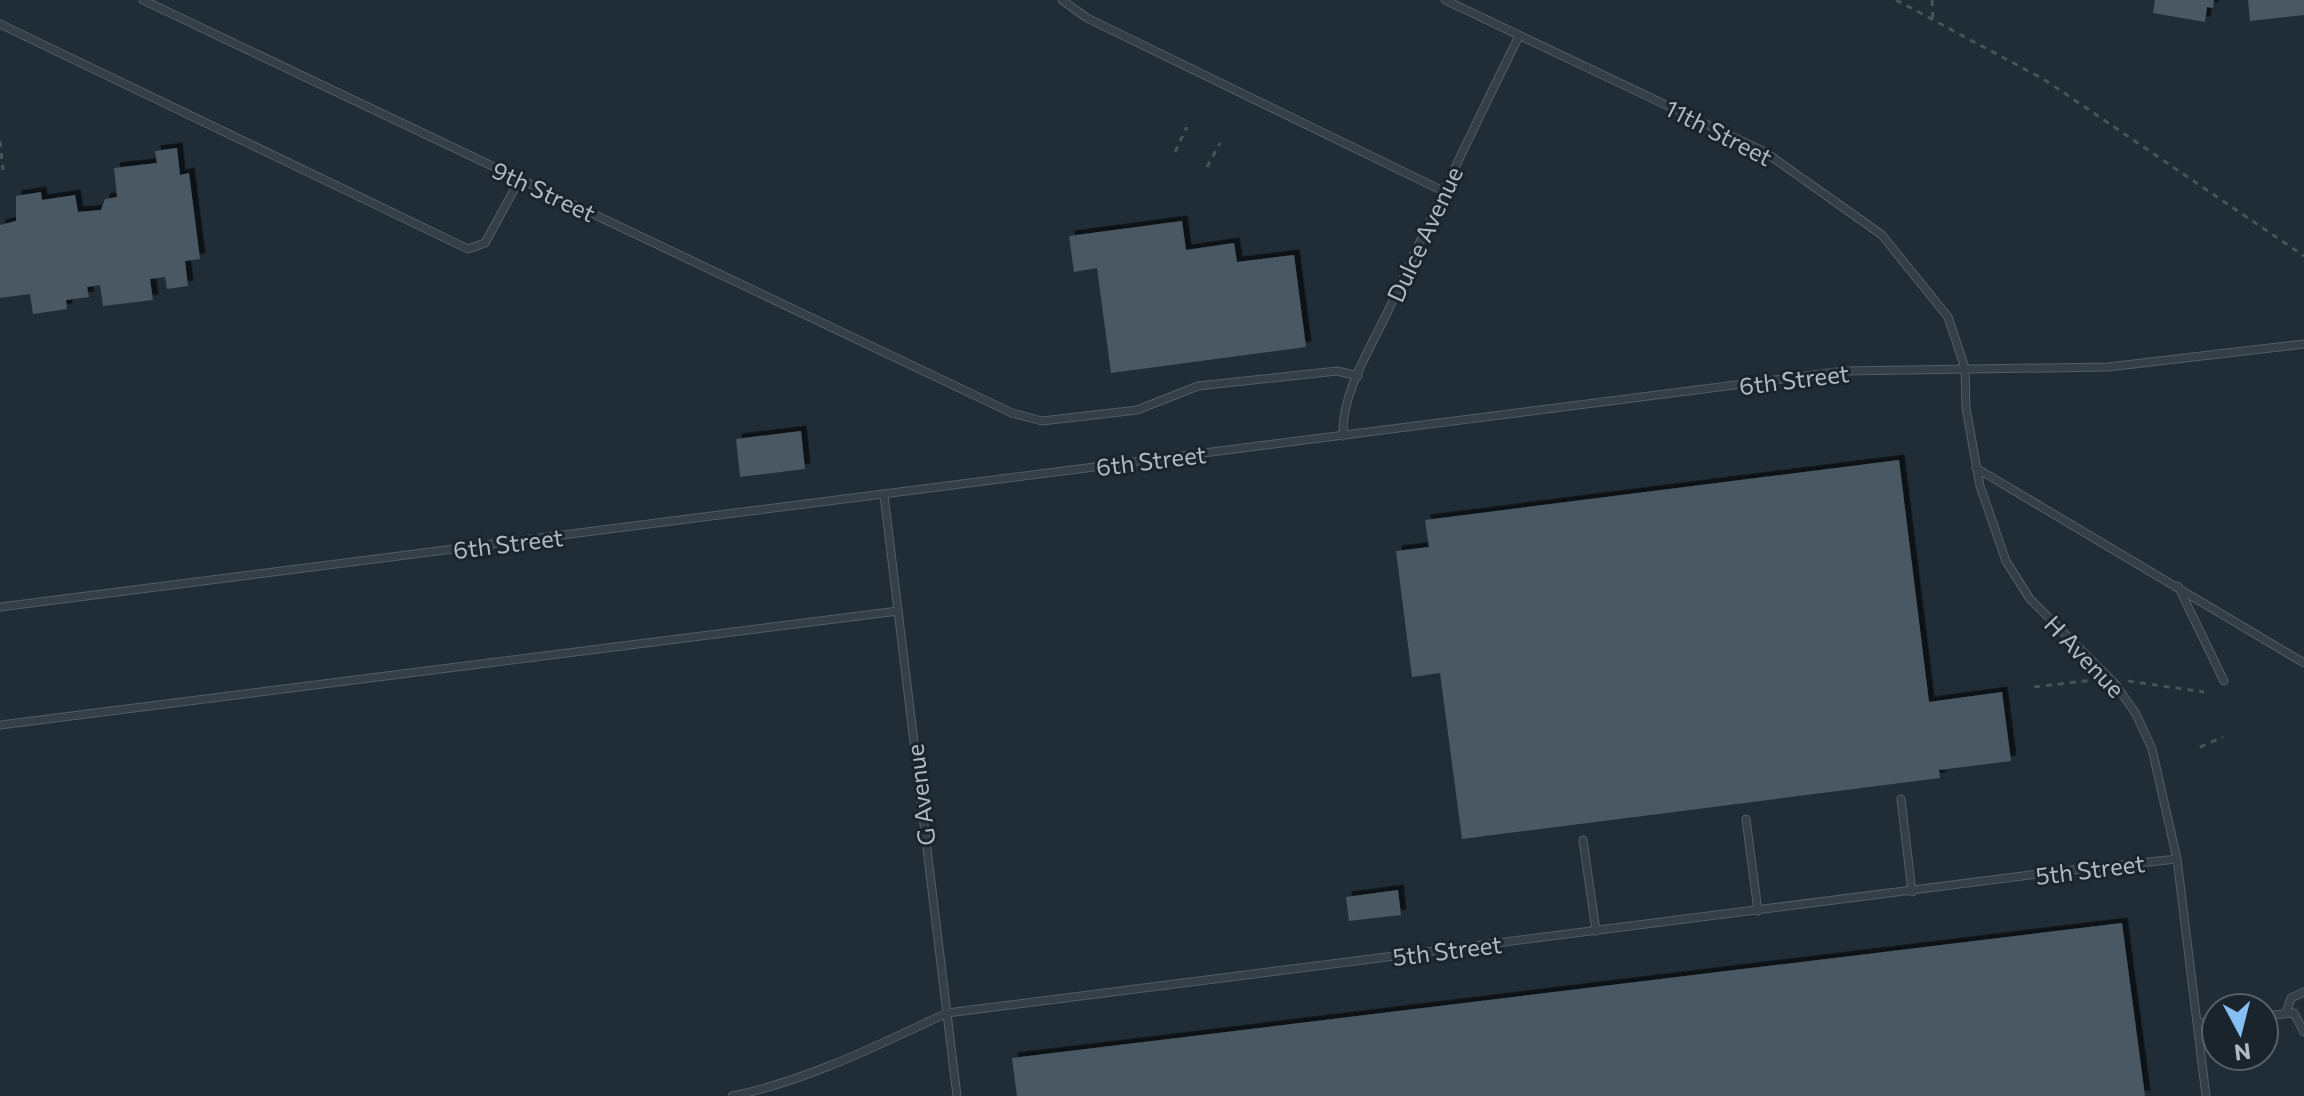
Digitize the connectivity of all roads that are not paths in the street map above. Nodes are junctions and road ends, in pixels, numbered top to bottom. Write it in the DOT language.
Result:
graph roads {
  1 [pos="143,0"];
  2 [pos="1062,0"];
  3 [pos="1445,0"];
  4 [pos="0,24"];
  5 [pos="1519,36"];
  6 [pos="520,179"];
  7 [pos="1443,191"];
  8 [pos="2304,344"];
  9 [pos="1965,368"];
  10 [pos="1358,376"];
  11 [pos="1343,436"];
  12 [pos="1976,468"];
  13 [pos="884,495"];
  14 [pos="2178,585"];
  15 [pos="0,607"];
  16 [pos="898,611"];
  17 [pos="2304,652"];
  18 [pos="2294,655"];
  19 [pos="2304,663"];
  20 [pos="2224,681"];
  21 [pos="0,725"];
  22 [pos="1901,799"];
  23 [pos="1746,819"];
  24 [pos="1583,840"];
  25 [pos="2177,859"];
  26 [pos="1912,892"];
  27 [pos="1758,911"];
  28 [pos="1596,931"];
  29 [pos="2304,992"];
  30 [pos="947,1013"];
  31 [pos="2286,1013"];
  32 [pos="2280,1014"];
  33 [pos="2198,1023"];
  34 [pos="2304,1032"];
  35 [pos="732,1096"];
  36 [pos="957,1096"];
  37 [pos="2206,1096"];
  1 -- 6 [label="lane, 9th Street"];
  2 -- 7 [label="lane"];
  3 -- 5 [label="lane, 11th Street"];
  4 -- 6 [label="lane"];
  5 -- 7 [label="lane, Dulce Avenue"];
  5 -- 9 [label="lane, 11th Street"];
  6 -- 10 [label="lane, 9th Street"];
  7 -- 10 [label="lane, Dulce Avenue"];
  8 -- 9 [label="lane, 6th Street"];
  9 -- 11 [label="lane, 6th Street"];
  9 -- 12 [label="lane, H Avenue"];
  10 -- 11 [label="lane, Dulce Avenue"];
  11 -- 13 [label="lane, 6th Street"];
  12 -- 14 [label="lane"];
  12 -- 25 [label="lane, H Avenue"];
  13 -- 15 [label="lane, 6th Street"];
  13 -- 16 [label="lane, G Avenue"];
  14 -- 18 [label="lane"];
  14 -- 20 [label="lane"];
  16 -- 21 [label="lane"];
  16 -- 30 [label="lane, G Avenue"];
  17 -- 18 [label="lane"];
  18 -- 19 [label="lane"];
  22 -- 26 [label="lane"];
  23 -- 27 [label="lane"];
  24 -- 28 [label="lane"];
  25 -- 26 [label="lane, 5th Street"];
  25 -- 33 [label="lane, H Avenue"];
  26 -- 27 [label="lane, 5th Street"];
  27 -- 28 [label="lane, 5th Street"];
  28 -- 30 [label="lane, 5th Street"];
  29 -- 31 [label="lane"];
  30 -- 35 [label="lane, 5th Street"];
  30 -- 36 [label="lane, G Avenue"];
  31 -- 32 [label="lane"];
  31 -- 34 [label="lane"];
  33 -- 37 [label="lane, H Avenue"];
}
